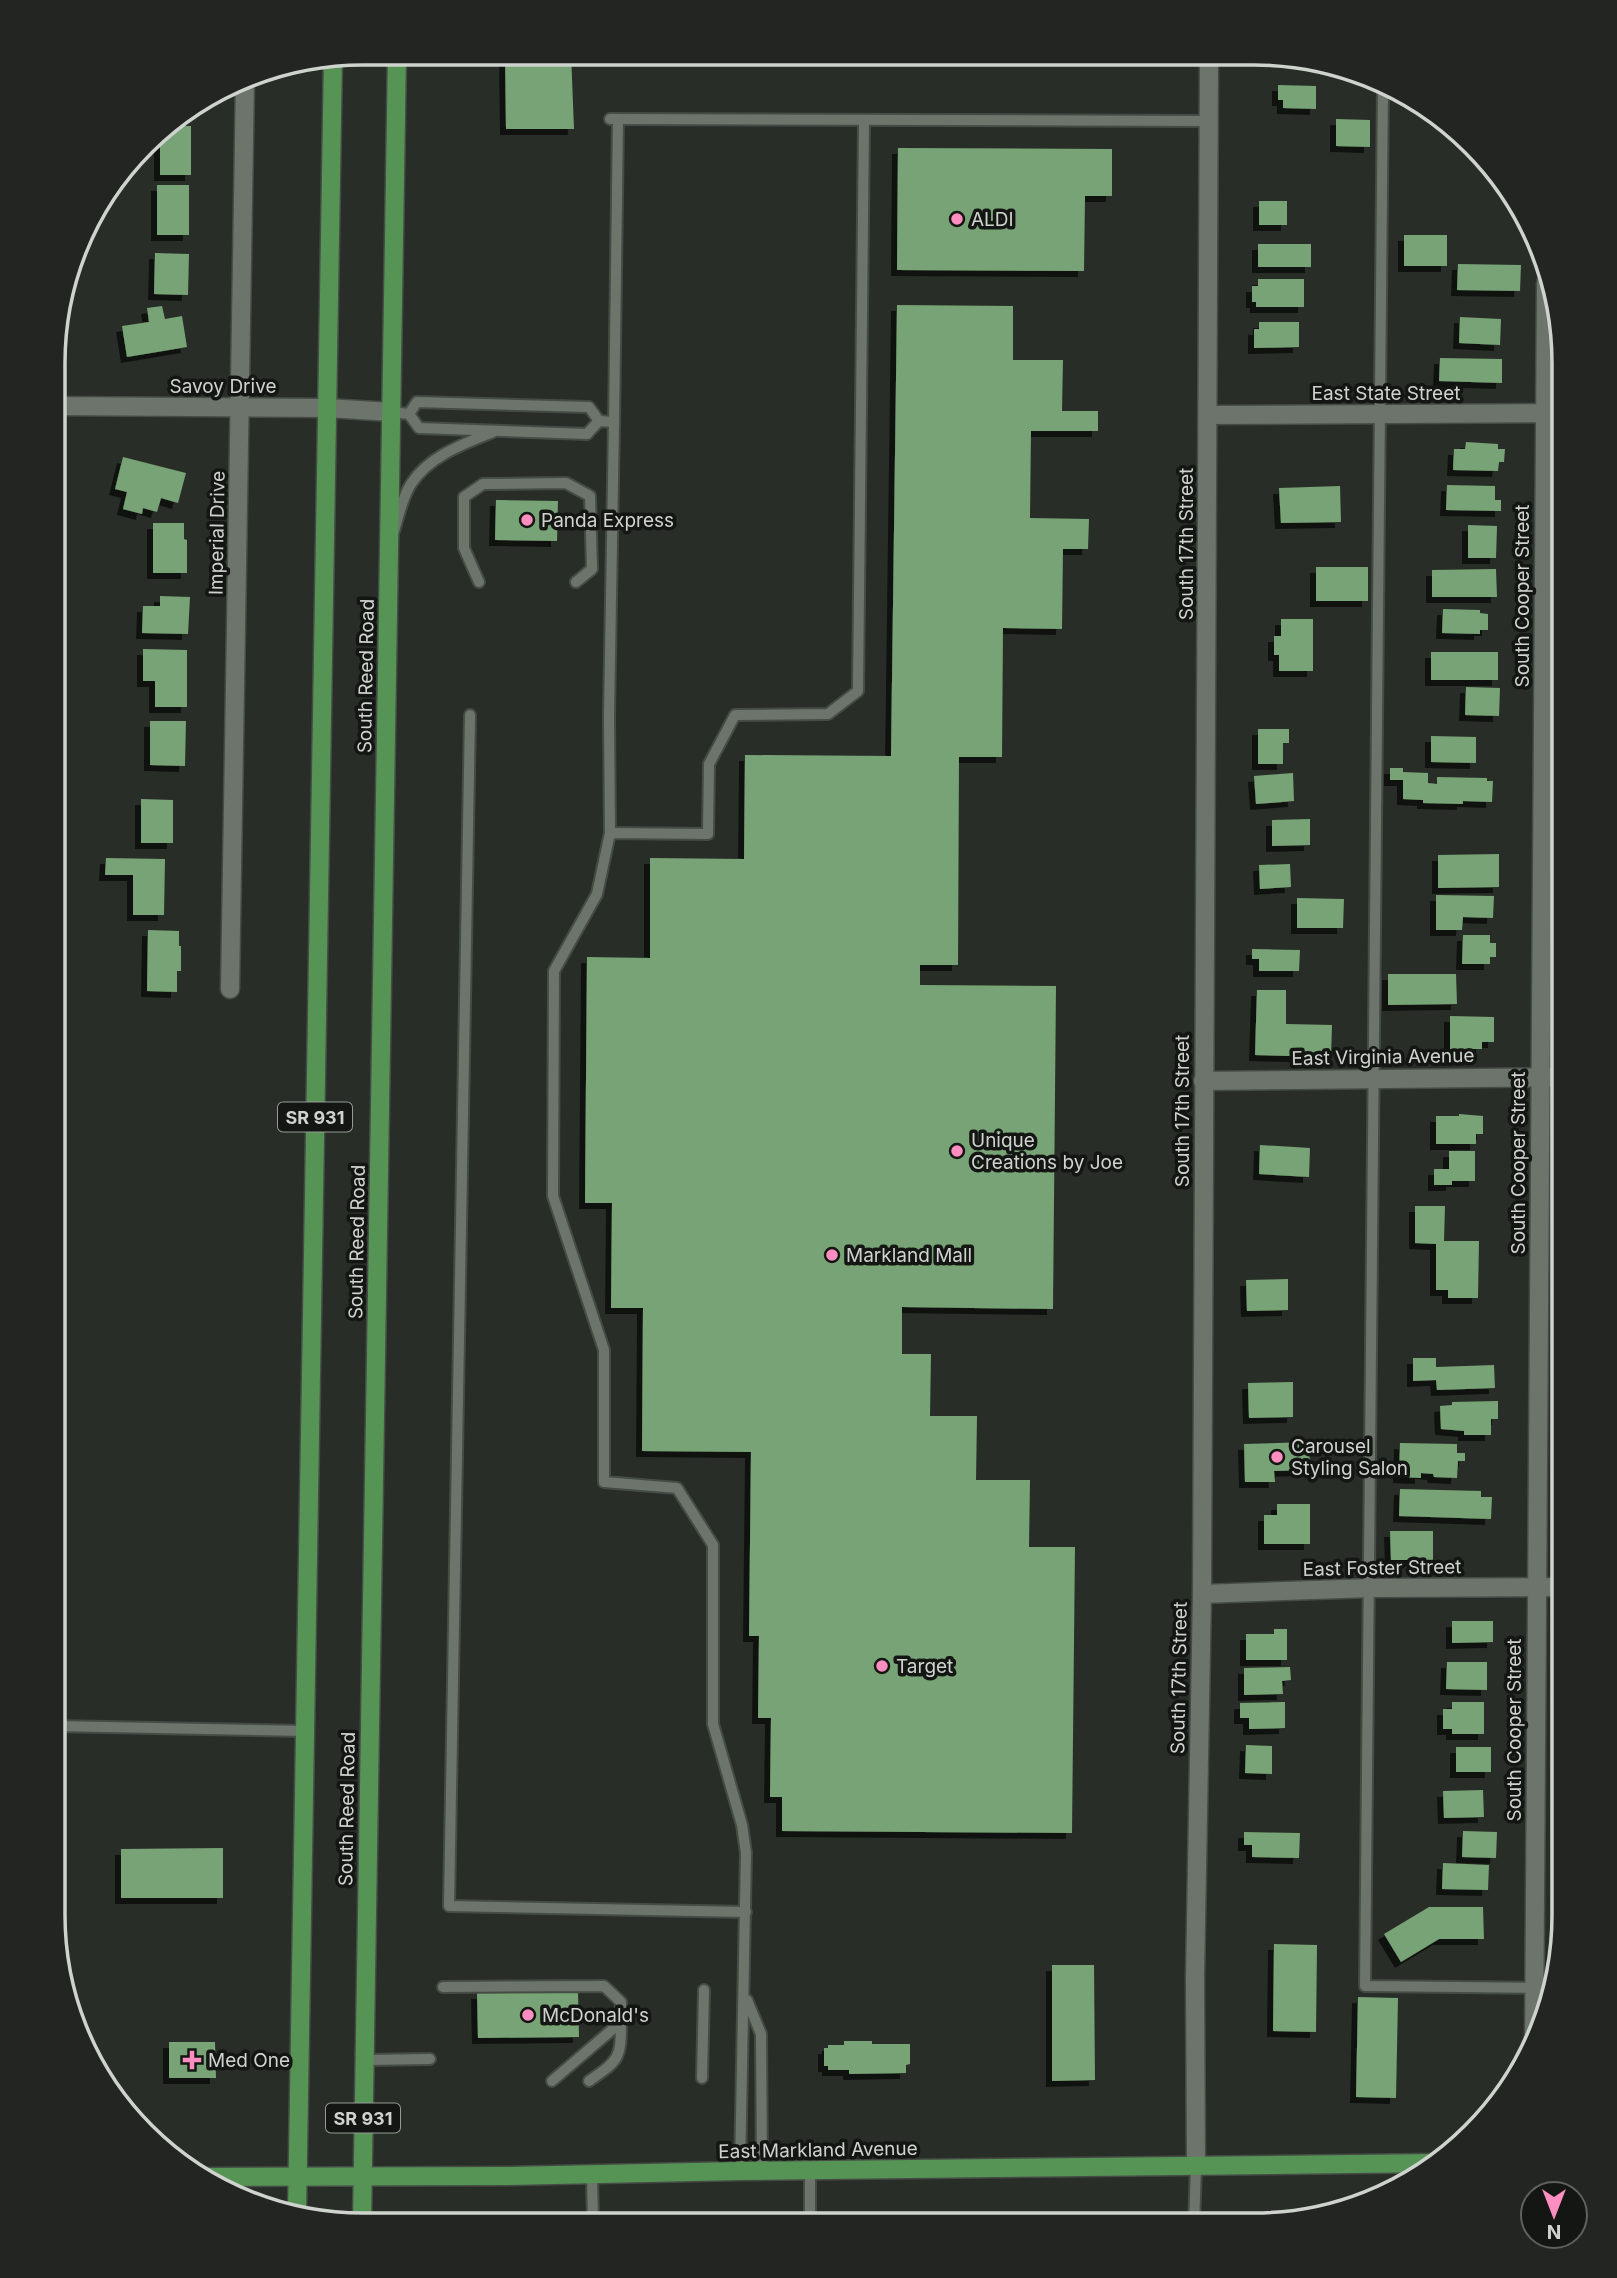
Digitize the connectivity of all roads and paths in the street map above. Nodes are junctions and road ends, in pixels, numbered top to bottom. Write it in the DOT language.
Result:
graph roads {
  1 [pos="397,65"];
  2 [pos="1209,65"];
  3 [pos="333,66"];
  4 [pos="246,88"];
  5 [pos="1383,94"];
  6 [pos="864,121"];
  7 [pos="1209,121"];
  8 [pos="1546,299"];
  9 [pos="65,406"];
  10 [pos="240,407"];
  11 [pos="327,408"];
  12 [pos="400,413"];
  13 [pos="1544,413"];
  14 [pos="1552,413"];
  15 [pos="1208,415"];
  16 [pos="1378,415"];
  17 [pos="599,421"];
  18 [pos="614,422"];
  19 [pos="496,431"];
  20 [pos="389,547"];
  21 [pos="479,582"];
  22 [pos="576,582"];
  23 [pos="470,715"];
  24 [pos="610,833"];
  25 [pos="230,989"];
  26 [pos="1539,1077"];
  27 [pos="1552,1077"];
  28 [pos="1376,1078"];
  29 [pos="1203,1081"];
  30 [pos="1536,1587"];
  31 [pos="1552,1587"];
  32 [pos="1371,1588"];
  33 [pos="1202,1594"];
  34 [pos="65,1726"];
  35 [pos="305,1731"];
  36 [pos="746,1912"];
  37 [pos="443,1987"];
  38 [pos="1534,1988"];
  39 [pos="1543,1988"];
  40 [pos="704,1990"];
  41 [pos="744,1994"];
  42 [pos="1534,2017"];
  43 [pos="621,2022"];
  44 [pos="430,2059"];
  45 [pos="364,2060"];
  46 [pos="702,2078"];
  47 [pos="552,2081"];
  48 [pos="589,2081"];
  49 [pos="1420,2163"];
  50 [pos="1196,2167"];
  51 [pos="740,2171"];
  52 [pos="761,2171"];
  53 [pos="810,2171"];
  54 [pos="592,2175"];
  55 [pos="220,2177"];
  56 [pos="298,2177"];
  57 [pos="362,2177"];
  58 [pos="297,2206"];
  59 [pos="362,2213"];
  60 [pos="593,2213"];
  61 [pos="810,2213"];
  62 [pos="1194,2213"];
  1 -- 12 [label="main road, South Reed Road / SR 931"];
  2 -- 7 [label="street, South 17th Street"];
  3 -- 11 [label="main road, SR 931"];
  4 -- 10 [label="street, Imperial Drive"];
  5 -- 16 [label="lane"];
  6 -- 7 [label="lane"];
  6 -- 18 [label="lane"];
  6 -- 24 [label="lane"];
  7 -- 15 [label="street, South 17th Street"];
  8 -- 13 [label="street, South Cooper Street"];
  9 -- 10 [label="street, Savoy Drive"];
  10 -- 11 [label="street, Savoy Drive"];
  10 -- 25 [label="street, Imperial Drive"];
  11 -- 12 [label="street, Savoy Drive"];
  11 -- 35 [label="main road, SR 931"];
  12 -- 17 [label="lane"];
  12 -- 19 [label="lane"];
  12 -- 20 [label="main road, South Reed Road / SR 931"];
  13 -- 14 [label="street, East State Street"];
  13 -- 16 [label="street, East State Street"];
  13 -- 26 [label="street, South Cooper Street"];
  15 -- 16 [label="street, East State Street"];
  15 -- 29 [label="street, South 17th Street"];
  16 -- 28 [label="lane"];
  17 -- 18 [label="lane"];
  17 -- 19 [label="lane"];
  18 -- 24 [label="lane"];
  19 -- 20 [label="lane"];
  20 -- 45 [label="main road, South Reed Road / SR 931"];
  21 -- 22 [label="lane"];
  23 -- 36 [label="lane"];
  24 -- 36 [label="lane"];
  26 -- 27 [label="street, East Virginia Avenue"];
  26 -- 28 [label="street, East Virginia Avenue"];
  26 -- 30 [label="street, South Cooper Street"];
  28 -- 29 [label="street, East Virginia Avenue"];
  28 -- 32 [label="lane"];
  29 -- 33 [label="street, South 17th Street"];
  30 -- 31 [label="street, East Foster Street"];
  30 -- 32 [label="street, East Foster Street"];
  30 -- 38 [label="street, South Cooper Street"];
  32 -- 33 [label="street, East Foster Street"];
  32 -- 38 [label="lane"];
  33 -- 50 [label="street, South 17th Street"];
  34 -- 35 [label="lane"];
  35 -- 56 [label="main road, SR 931"];
  36 -- 41 [label="lane"];
  37 -- 43 [label="lane"];
  38 -- 39 [label="lane"];
  38 -- 42 [label="street, South Cooper Street"];
  40 -- 46 [label="lane"];
  41 -- 51 [label="lane"];
  41 -- 52 [label="lane"];
  43 -- 47 [label="lane"];
  43 -- 48 [label="lane"];
  44 -- 45 [label="lane"];
  45 -- 57 [label="main road, South Reed Road / SR 931"];
  49 -- 50 [label="main road, East Markland Avenue"];
  50 -- 53 [label="main road, East Markland Avenue"];
  50 -- 62 [label="lane"];
  51 -- 52 [label="main road, East Markland Avenue"];
  51 -- 54 [label="main road, East Markland Avenue"];
  52 -- 53 [label="main road, East Markland Avenue"];
  53 -- 61 [label="lane"];
  54 -- 57 [label="main road, East Markland Avenue"];
  54 -- 60 [label="lane"];
  55 -- 56 [label="main road, East Markland Avenue"];
  56 -- 57 [label="main road, East Markland Avenue"];
  56 -- 58 [label="main road, SR 931"];
  57 -- 59 [label="main road, South Reed Road / SR 931"];
}
